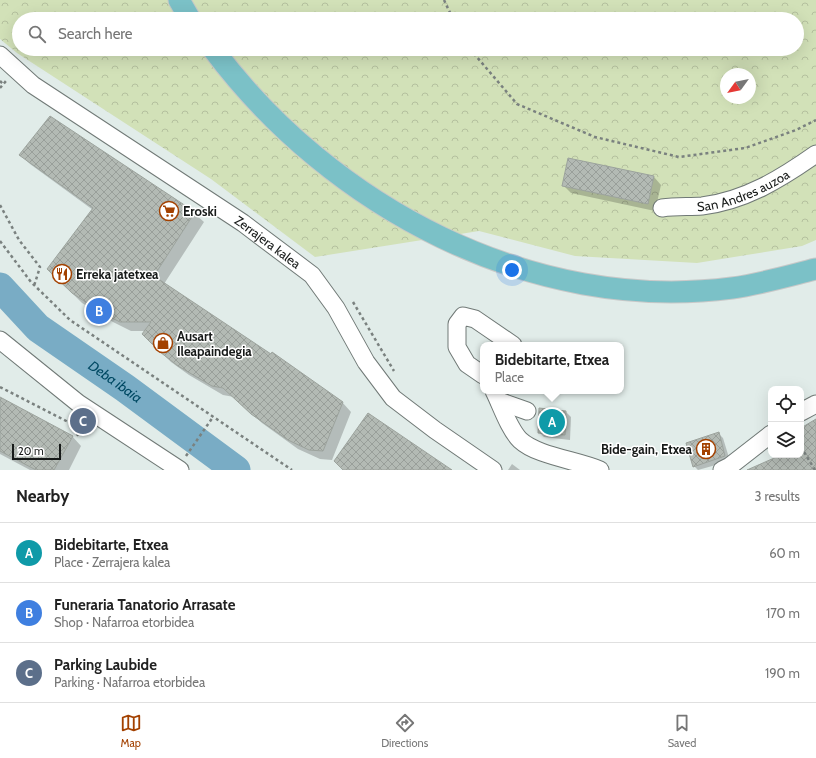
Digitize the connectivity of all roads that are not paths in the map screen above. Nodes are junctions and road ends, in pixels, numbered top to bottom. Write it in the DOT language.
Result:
graph roads {
  1 [pos="180,0"];
  2 [pos="186,12"];
  3 [pos="0,55"];
  4 [pos="217,56"];
  5 [pos="816,154"];
  6 [pos="662,208"];
  7 [pos="816,269"];
  8 [pos="0,340"];
  9 [pos="509,342"];
  10 [pos="480,373"];
  11 [pos="496,396"];
  12 [pos="816,404"];
  13 [pos="804,410"];
  14 [pos="527,412"];
  15 [pos="768,436"];
  16 [pos="182,465"];
  17 [pos="726,468"];
  18 [pos="493,470"];
  19 [pos="600,470"];
  20 [pos="713,470"];
  1 -- 2 [label="main road"];
  3 -- 18 [label="street, Zerrajera kalea"];
  4 -- 7 [label="main road"];
  5 -- 6 [label="street, San Andres auzoa"];
  8 -- 16 [label="street"];
  9 -- 10 [label="street"];
  11 -- 14 [label="street"];
  11 -- 19 [label="street"];
  12 -- 13 [label="street"];
  15 -- 17 [label="street"];
  17 -- 20 [label="street"];
}
